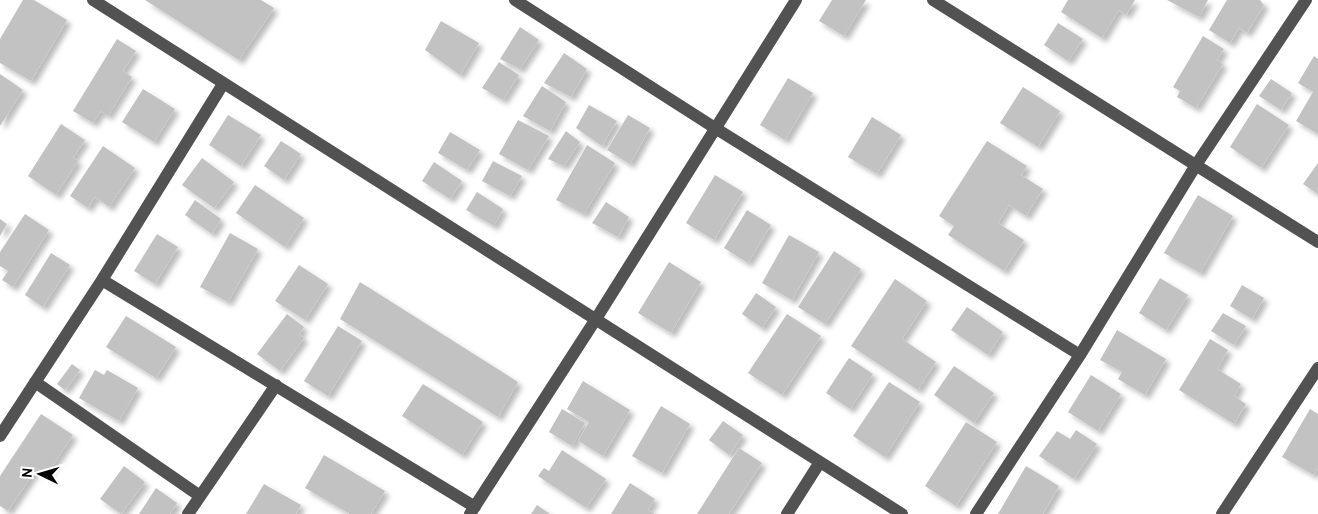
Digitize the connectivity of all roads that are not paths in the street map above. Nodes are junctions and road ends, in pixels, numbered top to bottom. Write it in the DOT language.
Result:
graph roads {
  1 [pos="93,0"];
  2 [pos="515,0"];
  3 [pos="796,0"];
  4 [pos="934,0"];
  5 [pos="1306,0"];
  6 [pos="223,84"];
  7 [pos="715,128"];
  8 [pos="1196,165"];
  9 [pos="1318,242"];
  10 [pos="102,280"];
  11 [pos="595,320"];
  12 [pos="1080,355"];
  13 [pos="1318,368"];
  14 [pos="35,382"];
  15 [pos="276,385"];
  16 [pos="0,436"];
  17 [pos="820,462"];
  18 [pos="200,496"];
  19 [pos="472,510"];
  20 [pos="188,514"];
  21 [pos="787,514"];
  22 [pos="902,514"];
  23 [pos="976,514"];
  24 [pos="1222,514"];
  1 -- 6 [label="street"];
  2 -- 7 [label="street"];
  3 -- 7 [label="street"];
  4 -- 8 [label="street"];
  5 -- 8 [label="street"];
  6 -- 10 [label="street"];
  6 -- 11 [label="street"];
  7 -- 11 [label="street"];
  7 -- 12 [label="street"];
  8 -- 9 [label="street"];
  8 -- 12 [label="street"];
  10 -- 14 [label="street"];
  10 -- 15 [label="street"];
  11 -- 17 [label="street"];
  11 -- 19 [label="street"];
  12 -- 23 [label="street"];
  13 -- 24 [label="street"];
  14 -- 16 [label="street"];
  14 -- 18 [label="street"];
  15 -- 18 [label="street"];
  15 -- 19 [label="street"];
  17 -- 21 [label="street"];
  17 -- 22 [label="street"];
  18 -- 20 [label="street"];
}
